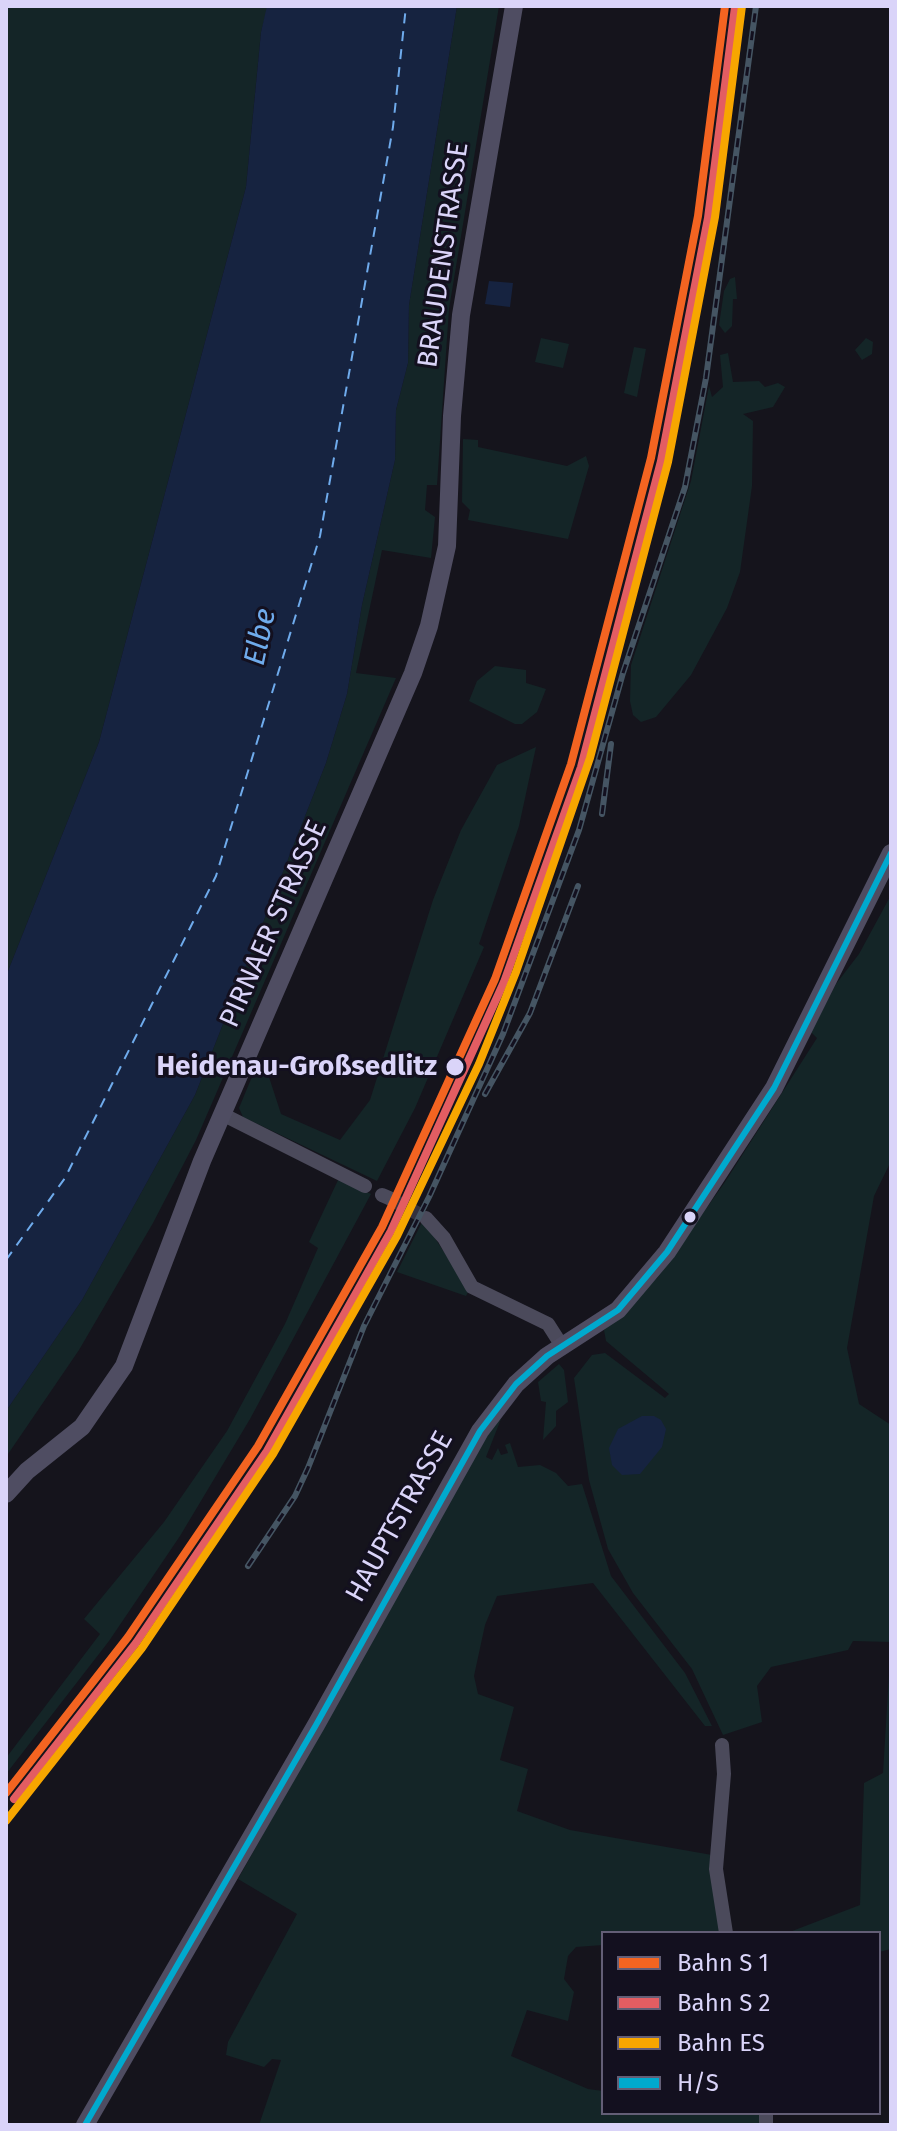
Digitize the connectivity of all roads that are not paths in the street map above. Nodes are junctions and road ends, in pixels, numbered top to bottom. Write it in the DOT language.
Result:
graph roads {
  1 [pos="514,6"];
  2 [pos="450,514"];
  3 [pos="891,853"];
  4 [pos="891,879"];
  5 [pos="826,988"];
  6 [pos="222,1114"];
  7 [pos="365,1186"];
  8 [pos="426,1218"];
  9 [pos="562,1346"];
  10 [pos="6,1494"];
  11 [pos="722,1745"];
  12 [pos="726,1931"];
  13 [pos="85,2125"];
  1 -- 2 [label="main road, BRAUDENSTRASSE"];
  2 -- 6 [label="main road, PIRNAER STRASSE"];
  3 -- 5 [label="main road, HAUPTSTRASSE"];
  4 -- 5 [label="main road, HAUPTSTRASSE"];
  5 -- 9 [label="main road, HAUPTSTRASSE"];
  6 -- 7 [label="street"];
  6 -- 10 [label="main road, PIRNAER STRASSE"];
  8 -- 9 [label="street"];
  9 -- 13 [label="main road, HAUPTSTRASSE"];
  11 -- 12 [label="street"];
}
